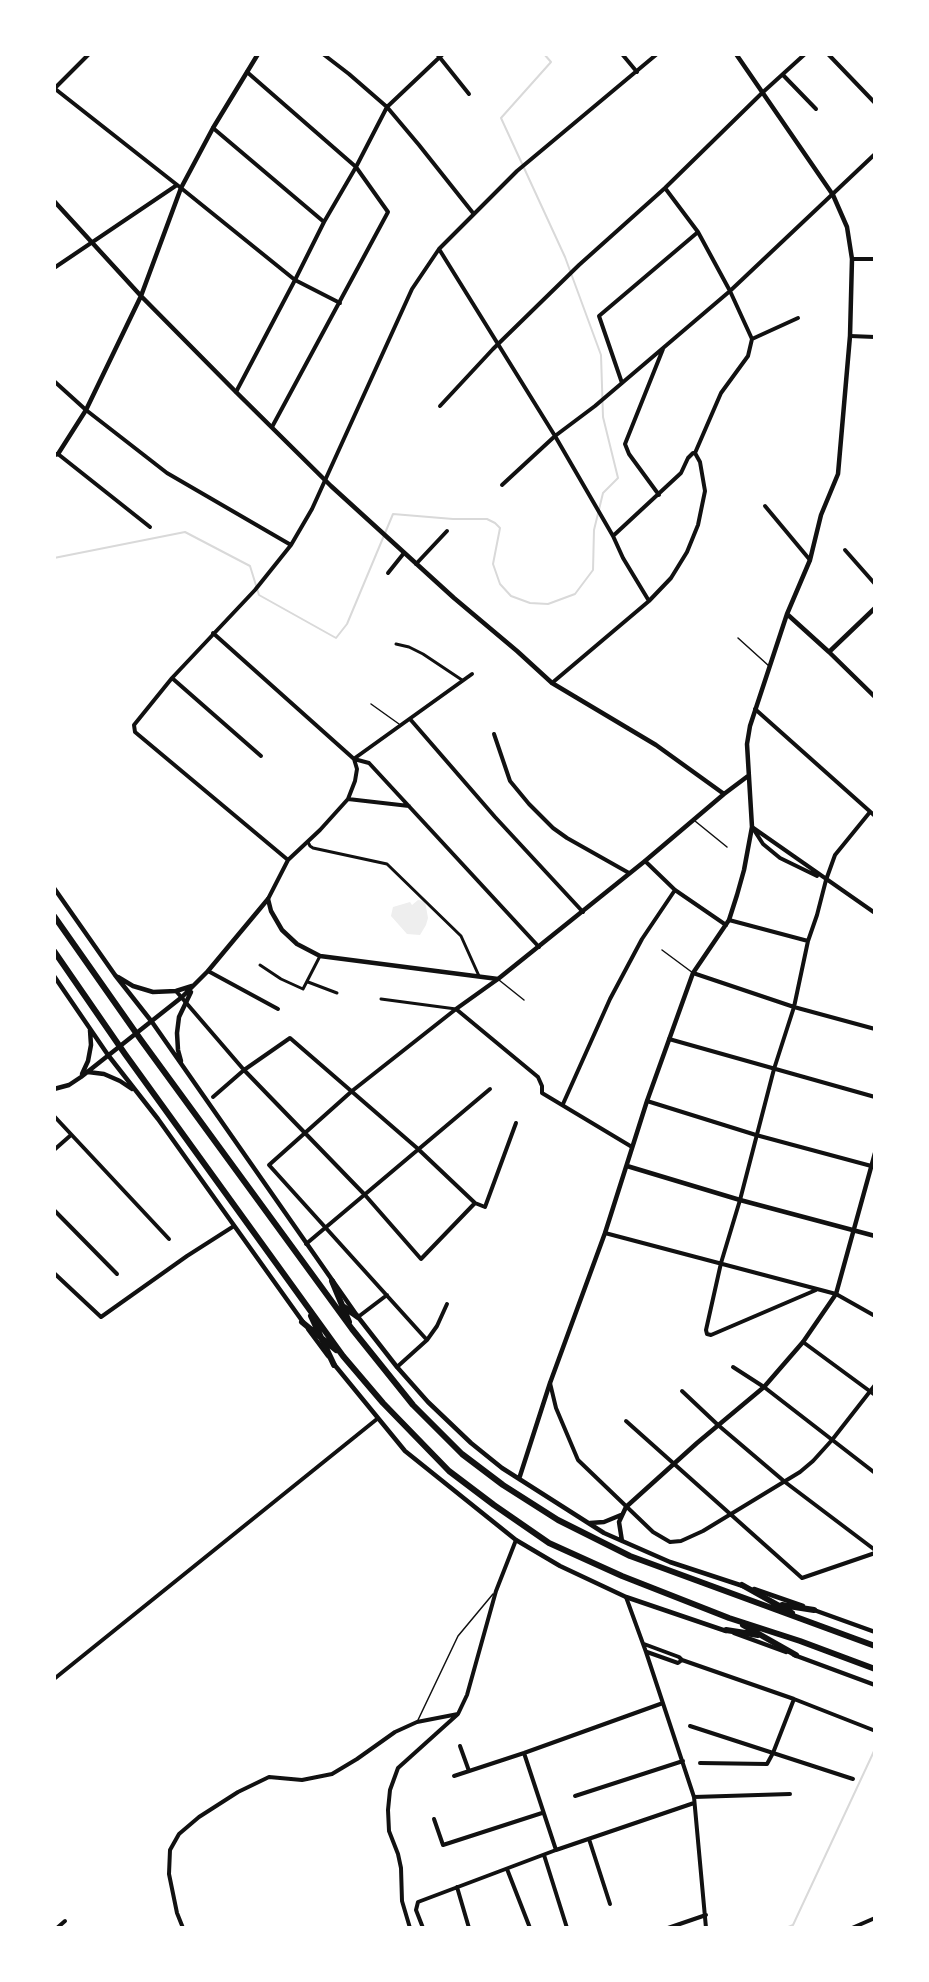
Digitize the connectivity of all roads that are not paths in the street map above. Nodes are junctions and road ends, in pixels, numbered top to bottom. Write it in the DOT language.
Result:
graph roads {
  1 [pos="89,54"];
  2 [pos="258,54"];
  3 [pos="323,54"];
  4 [pos="622,54"];
  5 [pos="657,54"];
  6 [pos="736,54"];
  7 [pos="805,54"];
  8 [pos="828,54"];
  9 [pos="440,55"];
  10 [pos="247,72"];
  11 [pos="637,72"];
  12 [pos="783,75"];
  13 [pos="54,88"];
  14 [pos="762,93"];
  15 [pos="469,94"];
  16 [pos="875,103"];
  17 [pos="387,107"];
  18 [pos="816,109"];
  19 [pos="213,128"];
  20 [pos="875,154"];
  21 [pos="356,166"];
  22 [pos="179,186"];
  23 [pos="665,188"];
  24 [pos="833,195"];
  25 [pos="54,201"];
  26 [pos="473,213"];
  27 [pos="324,222"];
  28 [pos="698,232"];
  29 [pos="92,242"];
  30 [pos="439,249"];
  31 [pos="875,259"];
  32 [pos="852,260"];
  33 [pos="54,268"];
  34 [pos="295,280"];
  35 [pos="730,291"];
  36 [pos="141,296"];
  37 [pos="340,303"];
  38 [pos="798,318"];
  39 [pos="850,336"];
  40 [pos="875,337"];
  41 [pos="752,339"];
  42 [pos="498,344"];
  43 [pos="663,348"];
  44 [pos="54,381"];
  45 [pos="622,383"];
  46 [pos="236,392"];
  47 [pos="440,406"];
  48 [pos="86,410"];
  49 [pos="272,427"];
  50 [pos="555,436"];
  51 [pos="695,453"];
  52 [pos="56,454"];
  53 [pos="325,480"];
  54 [pos="502,485"];
  55 [pos="659,495"];
  56 [pos="765,506"];
  57 [pos="150,527"];
  58 [pos="447,531"];
  59 [pos="613,536"];
  60 [pos="291,545"];
  61 [pos="845,550"];
  62 [pos="404,553"];
  63 [pos="810,560"];
  64 [pos="416,564"];
  65 [pos="388,573"];
  66 [pos="875,584"];
  67 [pos="649,601"];
  68 [pos="875,608"];
  69 [pos="787,614"];
  70 [pos="213,633"];
  71 [pos="738,638"];
  72 [pos="396,644"];
  73 [pos="829,652"];
  74 [pos="769,666"];
  75 [pos="472,674"];
  76 [pos="172,678"];
  77 [pos="462,681"];
  78 [pos="552,682"];
  79 [pos="875,697"];
  80 [pos="371,704"];
  81 [pos="755,709"];
  82 [pos="410,719"];
  83 [pos="399,724"];
  84 [pos="494,734"];
  85 [pos="261,756"];
  86 [pos="354,759"];
  87 [pos="748,776"];
  88 [pos="724,794"];
  89 [pos="348,799"];
  90 [pos="409,806"];
  91 [pos="870,812"];
  92 [pos="875,816"];
  93 [pos="694,820"];
  94 [pos="752,827"];
  95 [pos="308,842"];
  96 [pos="727,847"];
  97 [pos="288,860"];
  98 [pos="645,861"];
  99 [pos="629,873"];
  100 [pos="826,880"];
  101 [pos="54,888"];
  102 [pos="675,890"];
  103 [pos="268,899"];
  104 [pos="583,912"];
  105 [pos="875,913"];
  106 [pos="54,916"];
  107 [pos="727,922"];
  108 [pos="808,941"];
  109 [pos="539,947"];
  110 [pos="662,950"];
  111 [pos="54,951"];
  112 [pos="320,956"];
  113 [pos="260,965"];
  114 [pos="208,971"];
  115 [pos="693,973"];
  116 [pos="115,975"];
  117 [pos="54,976"];
  118 [pos="479,976"];
  119 [pos="498,979"];
  120 [pos="308,982"];
  121 [pos="195,985"];
  122 [pos="176,991"];
  123 [pos="337,993"];
  124 [pos="183,999"];
  125 [pos="381,999"];
  126 [pos="524,1000"];
  127 [pos="794,1007"];
  128 [pos="278,1009"];
  129 [pos="456,1010"];
  130 [pos="152,1022"];
  131 [pos="89,1028"];
  132 [pos="875,1029"];
  133 [pos="669,1039"];
  134 [pos="108,1055"];
  135 [pos="182,1066"];
  136 [pos="774,1069"];
  137 [pos="244,1070"];
  138 [pos="88,1072"];
  139 [pos="81,1077"];
  140 [pos="490,1089"];
  141 [pos="55,1091"];
  142 [pos="352,1091"];
  143 [pos="137,1092"];
  144 [pos="875,1096"];
  145 [pos="213,1097"];
  146 [pos="647,1101"];
  147 [pos="563,1104"];
  148 [pos="54,1116"];
  149 [pos="516,1123"];
  150 [pos="305,1132"];
  151 [pos="71,1135"];
  152 [pos="756,1135"];
  153 [pos="632,1147"];
  154 [pos="417,1148"];
  155 [pos="54,1150"];
  156 [pos="875,1153"];
  157 [pos="627,1166"];
  158 [pos="873,1167"];
  159 [pos="365,1195"];
  160 [pos="740,1200"];
  161 [pos="475,1203"];
  162 [pos="54,1210"];
  163 [pos="234,1226"];
  164 [pos="325,1228"];
  165 [pos="854,1231"];
  166 [pos="605,1233"];
  167 [pos="875,1236"];
  168 [pos="169,1239"];
  169 [pos="306,1244"];
  170 [pos="721,1263"];
  171 [pos="54,1273"];
  172 [pos="117,1274"];
  173 [pos="332,1281"];
  174 [pos="320,1286"];
  175 [pos="816,1290"];
  176 [pos="836,1294"];
  177 [pos="387,1295"];
  178 [pos="306,1304"];
  179 [pos="447,1304"];
  180 [pos="344,1307"];
  181 [pos="875,1316"];
  182 [pos="358,1317"];
  183 [pos="302,1322"];
  184 [pos="352,1329"];
  185 [pos="319,1336"];
  186 [pos="427,1340"];
  187 [pos="803,1342"];
  188 [pos="344,1356"];
  189 [pos="334,1365"];
  190 [pos="397,1367"];
  191 [pos="733,1367"];
  192 [pos="550,1383"];
  193 [pos="875,1385"];
  194 [pos="764,1387"];
  195 [pos="682,1391"];
  196 [pos="870,1391"];
  197 [pos="875,1395"];
  198 [pos="377,1419"];
  199 [pos="626,1421"];
  200 [pos="718,1425"];
  201 [pos="832,1440"];
  202 [pos="673,1464"];
  203 [pos="875,1473"];
  204 [pos="519,1479"];
  205 [pos="785,1482"];
  206 [pos="626,1507"];
  207 [pos="621,1515"];
  208 [pos="730,1516"];
  209 [pos="587,1523"];
  210 [pos="516,1540"];
  211 [pos="622,1541"];
  212 [pos="875,1551"];
  213 [pos="741,1585"];
  214 [pos="496,1591"];
  215 [pos="742,1597"];
  216 [pos="626,1598"];
  217 [pos="777,1604"];
  218 [pos="814,1610"];
  219 [pos="729,1618"];
  220 [pos="808,1622"];
  221 [pos="726,1630"];
  222 [pos="875,1632"];
  223 [pos="763,1636"];
  224 [pos="800,1641"];
  225 [pos="643,1644"];
  226 [pos="875,1646"];
  227 [pos="646,1652"];
  228 [pos="796,1656"];
  229 [pos="682,1660"];
  230 [pos="875,1669"];
  231 [pos="54,1678"];
  232 [pos="875,1685"];
  233 [pos="794,1700"];
  234 [pos="663,1703"];
  235 [pos="458,1713"];
  236 [pos="417,1722"];
  237 [pos="690,1726"];
  238 [pos="873,1730"];
  239 [pos="460,1746"];
  240 [pos="774,1753"];
  241 [pos="524,1754"];
  242 [pos="683,1761"];
  243 [pos="700,1763"];
  244 [pos="469,1771"];
  245 [pos="454,1776"];
  246 [pos="853,1779"];
  247 [pos="790,1794"];
  248 [pos="575,1796"];
  249 [pos="694,1797"];
  250 [pos="694,1803"];
  251 [pos="542,1813"];
  252 [pos="434,1819"];
  253 [pos="589,1839"];
  254 [pos="556,1850"];
  255 [pos="544,1856"];
  256 [pos="507,1869"];
  257 [pos="457,1887"];
  258 [pos="610,1904"];
  259 [pos="705,1915"];
  260 [pos="875,1918"];
  261 [pos="65,1922"];
  262 [pos="57,1928"];
  263 [pos="183,1928"];
  264 [pos="410,1928"];
  265 [pos="423,1928"];
  266 [pos="469,1928"];
  267 [pos="530,1928"];
  268 [pos="567,1928"];
  269 [pos="668,1928"];
  270 [pos="706,1928"];
  271 [pos="852,1928"];
  1 -- 13 [label="street"];
  2 -- 10 [label="street"];
  3 -- 17 [label="street"];
  4 -- 11 [label="street"];
  5 -- 11 [label="street"];
  6 -- 14 [label="street"];
  7 -- 12 [label="street"];
  8 -- 16 [label="street"];
  9 -- 15 [label="street"];
  9 -- 17 [label="street"];
  10 -- 19 [label="street"];
  10 -- 21 [label="street"];
  11 -- 26 [label="street"];
  12 -- 14 [label="street"];
  12 -- 18 [label="street"];
  13 -- 22 [label="street"];
  14 -- 23 [label="street"];
  14 -- 24 [label="street"];
  17 -- 21 [label="street"];
  17 -- 26 [label="street"];
  19 -- 22 [label="street"];
  19 -- 27 [label="street"];
  20 -- 24 [label="street"];
  21 -- 27 [label="street"];
  21 -- 37 [label="street"];
  22 -- 29 [label="street"];
  22 -- 34 [label="street"];
  22 -- 36 [label="street"];
  23 -- 28 [label="street"];
  23 -- 42 [label="street"];
  24 -- 32 [label="street"];
  24 -- 35 [label="street"];
  25 -- 29 [label="street"];
  26 -- 30 [label="street"];
  27 -- 34 [label="street"];
  28 -- 35 [label="street"];
  28 -- 45 [label="street"];
  29 -- 33 [label="street"];
  29 -- 36 [label="street"];
  30 -- 42 [label="street"];
  30 -- 53 [label="street"];
  31 -- 32 [label="street"];
  32 -- 39 [label="street"];
  34 -- 37 [label="street"];
  34 -- 46 [label="street"];
  35 -- 41 [label="street"];
  35 -- 43 [label="street"];
  36 -- 46 [label="street"];
  36 -- 48 [label="street"];
  37 -- 49 [label="street"];
  38 -- 41 [label="street"];
  39 -- 40 [label="street"];
  39 -- 63 [label="street"];
  41 -- 51 [label="street"];
  42 -- 47 [label="street"];
  42 -- 50 [label="street"];
  43 -- 45 [label="street"];
  43 -- 55 [label="street"];
  44 -- 48 [label="street"];
  45 -- 50 [label="street"];
  46 -- 49 [label="street"];
  48 -- 52 [label="street"];
  48 -- 60 [label="street"];
  49 -- 53 [label="street"];
  50 -- 54 [label="street"];
  50 -- 59 [label="street"];
  51 -- 55 [label="street"];
  51 -- 67 [label="street"];
  52 -- 57 [label="street"];
  53 -- 60 [label="street"];
  53 -- 62 [label="street"];
  55 -- 59 [label="street"];
  56 -- 63 [label="street"];
  58 -- 64 [label="street"];
  59 -- 67 [label="street"];
  60 -- 70 [label="street"];
  61 -- 66 [label="street"];
  62 -- 64 [label="street"];
  62 -- 65 [label="street"];
  63 -- 69 [label="street"];
  64 -- 78 [label="street"];
  67 -- 78 [label="street"];
  68 -- 73 [label="street"];
  69 -- 73 [label="street"];
  69 -- 74 [label="street"];
  70 -- 76 [label="street"];
  70 -- 86 [label="street"];
  71 -- 74 [label="lane"];
  72 -- 77 [label="street"];
  73 -- 79 [label="street"];
  74 -- 81 [label="street"];
  75 -- 77 [label="street"];
  76 -- 85 [label="street"];
  76 -- 97 [label="street"];
  77 -- 82 [label="street"];
  78 -- 88 [label="street"];
  80 -- 83 [label="lane"];
  81 -- 87 [label="street"];
  81 -- 91 [label="street"];
  82 -- 83 [label="street"];
  82 -- 104 [label="street"];
  83 -- 86 [label="street"];
  84 -- 99 [label="street"];
  86 -- 89 [label="street"];
  86 -- 90 [label="street"];
  87 -- 88 [label="street"];
  87 -- 94 [label="street"];
  88 -- 93 [label="street"];
  89 -- 90 [label="street"];
  89 -- 95 [label="street"];
  90 -- 109 [label="street"];
  91 -- 92 [label="street"];
  91 -- 100 [label="street"];
  93 -- 96 [label="lane"];
  93 -- 98 [label="street"];
  94 -- 100 [label="street"];
  94 -- 100 [label="street"];
  94 -- 107 [label="street"];
  95 -- 97 [label="street"];
  95 -- 118 [label="street"];
  97 -- 103 [label="street"];
  98 -- 99 [label="street"];
  98 -- 102 [label="street"];
  99 -- 104 [label="street"];
  100 -- 105 [label="street"];
  100 -- 108 [label="street"];
  101 -- 116 [label="street"];
  102 -- 107 [label="street"];
  102 -- 147 [label="street"];
  103 -- 112 [label="street"];
  103 -- 114 [label="street"];
  104 -- 109 [label="street"];
  106 -- 174 [label="highway"];
  107 -- 108 [label="street"];
  107 -- 115 [label="street"];
  108 -- 127 [label="street"];
  109 -- 119 [label="street"];
  110 -- 115 [label="lane"];
  111 -- 178 [label="highway"];
  112 -- 118 [label="street"];
  112 -- 120 [label="street"];
  113 -- 120 [label="street"];
  114 -- 121 [label="street"];
  114 -- 128 [label="street"];
  115 -- 127 [label="street"];
  115 -- 133 [label="street"];
  116 -- 122 [label="street"];
  116 -- 130 [label="street"];
  117 -- 131 [label="street"];
  118 -- 119 [label="street"];
  119 -- 126 [label="lane"];
  119 -- 129 [label="street"];
  120 -- 123 [label="street"];
  121 -- 122 [label="street"];
  121 -- 124 [label="street"];
  122 -- 124 [label="street"];
  124 -- 130 [label="street"];
  124 -- 135 [label="street"];
  124 -- 137 [label="street"];
  125 -- 129 [label="street"];
  127 -- 132 [label="street"];
  127 -- 136 [label="street"];
  129 -- 142 [label="street"];
  129 -- 147 [label="street"];
  130 -- 134 [label="street"];
  130 -- 135 [label="street"];
  131 -- 134 [label="street"];
  131 -- 139 [label="street"];
  133 -- 136 [label="street"];
  133 -- 146 [label="street"];
  134 -- 138 [label="street"];
  134 -- 143 [label="street"];
  135 -- 169 [label="street"];
  136 -- 144 [label="street"];
  136 -- 152 [label="street"];
  137 -- 142 [label="street"];
  137 -- 145 [label="street"];
  137 -- 150 [label="street"];
  138 -- 139 [label="street"];
  138 -- 143 [label="street"];
  139 -- 141 [label="street"];
  140 -- 154 [label="street"];
  142 -- 150 [label="street"];
  142 -- 154 [label="street"];
  143 -- 163 [label="street"];
  146 -- 152 [label="street"];
  146 -- 153 [label="street"];
  147 -- 153 [label="street"];
  148 -- 151 [label="street"];
  149 -- 161 [label="street"];
  150 -- 159 [label="street"];
  150 -- 164 [label="street"];
  151 -- 155 [label="street"];
  151 -- 168 [label="street"];
  152 -- 158 [label="street"];
  152 -- 160 [label="street"];
  153 -- 157 [label="street"];
  154 -- 159 [label="street"];
  154 -- 161 [label="street"];
  156 -- 158 [label="street"];
  157 -- 160 [label="street"];
  157 -- 166 [label="street"];
  158 -- 165 [label="street"];
  159 -- 161 [label="street"];
  159 -- 164 [label="street"];
  160 -- 165 [label="street"];
  160 -- 170 [label="street"];
  162 -- 172 [label="street"];
  163 -- 171 [label="street"];
  163 -- 183 [label="street"];
  164 -- 169 [label="street"];
  164 -- 177 [label="street"];
  165 -- 167 [label="street"];
  165 -- 176 [label="street"];
  166 -- 170 [label="street"];
  166 -- 192 [label="street"];
  169 -- 173 [label="street"];
  170 -- 175 [label="street"];
  170 -- 175 [label="street"];
  173 -- 180 [label="highway"];
  173 -- 182 [label="street"];
  174 -- 180 [label="highway"];
  174 -- 184 [label="highway"];
  175 -- 176 [label="street"];
  176 -- 181 [label="street"];
  176 -- 187 [label="street"];
  177 -- 182 [label="street"];
  177 -- 186 [label="street"];
  178 -- 185 [label="highway"];
  178 -- 188 [label="highway"];
  179 -- 186 [label="street"];
  180 -- 182 [label="highway"];
  180 -- 184 [label="highway"];
  182 -- 190 [label="street"];
  183 -- 185 [label="highway"];
  183 -- 189 [label="street"];
  184 -- 215 [label="highway"];
  185 -- 188 [label="highway"];
  185 -- 189 [label="highway"];
  186 -- 190 [label="street"];
  187 -- 194 [label="street"];
  187 -- 196 [label="street"];
  188 -- 219 [label="highway"];
  189 -- 198 [label="street"];
  190 -- 204 [label="street"];
  191 -- 194 [label="street"];
  192 -- 204 [label="street"];
  192 -- 206 [label="street"];
  193 -- 196 [label="street"];
  194 -- 200 [label="street"];
  194 -- 201 [label="street"];
  195 -- 200 [label="street"];
  196 -- 197 [label="street"];
  196 -- 201 [label="street"];
  198 -- 210 [label="street"];
  198 -- 231 [label="street"];
  199 -- 202 [label="street"];
  200 -- 202 [label="street"];
  200 -- 205 [label="street"];
  201 -- 203 [label="street"];
  201 -- 205 [label="street"];
  202 -- 206 [label="street"];
  202 -- 208 [label="street"];
  204 -- 209 [label="street"];
  205 -- 208 [label="street"];
  205 -- 212 [label="street"];
  206 -- 207 [label="street"];
  206 -- 208 [label="street"];
  207 -- 209 [label="street"];
  207 -- 211 [label="street"];
  208 -- 212 [label="street"];
  209 -- 211 [label="street"];
  210 -- 214 [label="street"];
  210 -- 216 [label="street"];
  211 -- 213 [label="street"];
  213 -- 217 [label="highway"];
  213 -- 218 [label="street"];
  214 -- 235 [label="street"];
  214 -- 236 [label="lane"];
  215 -- 217 [label="highway"];
  215 -- 220 [label="highway"];
  216 -- 221 [label="street"];
  216 -- 225 [label="street"];
  217 -- 218 [label="highway"];
  217 -- 220 [label="highway"];
  218 -- 222 [label="street"];
  219 -- 223 [label="highway"];
  219 -- 224 [label="highway"];
  220 -- 226 [label="highway"];
  221 -- 223 [label="highway"];
  221 -- 228 [label="street"];
  223 -- 224 [label="highway"];
  223 -- 228 [label="highway"];
  224 -- 230 [label="highway"];
  225 -- 227 [label="street"];
  225 -- 229 [label="street"];
  227 -- 229 [label="street"];
  227 -- 234 [label="street"];
  228 -- 232 [label="street"];
  229 -- 233 [label="street"];
  233 -- 238 [label="street"];
  233 -- 240 [label="street"];
  234 -- 241 [label="street"];
  234 -- 242 [label="street"];
  235 -- 236 [label="street"];
  235 -- 264 [label="street"];
  236 -- 263 [label="street"];
  237 -- 240 [label="street"];
  239 -- 244 [label="street"];
  240 -- 243 [label="street"];
  240 -- 246 [label="street"];
  241 -- 244 [label="street"];
  241 -- 251 [label="street"];
  242 -- 248 [label="street"];
  242 -- 249 [label="street"];
  244 -- 245 [label="street"];
  247 -- 249 [label="street"];
  249 -- 250 [label="street"];
  250 -- 253 [label="street"];
  250 -- 259 [label="street"];
  251 -- 252 [label="street"];
  251 -- 254 [label="street"];
  253 -- 254 [label="street"];
  253 -- 258 [label="street"];
  254 -- 255 [label="street"];
  255 -- 256 [label="street"];
  255 -- 268 [label="street"];
  256 -- 257 [label="street"];
  256 -- 267 [label="street"];
  257 -- 265 [label="street"];
  257 -- 266 [label="street"];
  259 -- 269 [label="street"];
  259 -- 270 [label="street"];
  260 -- 271 [label="street"];
  261 -- 262 [label="street"];
}
